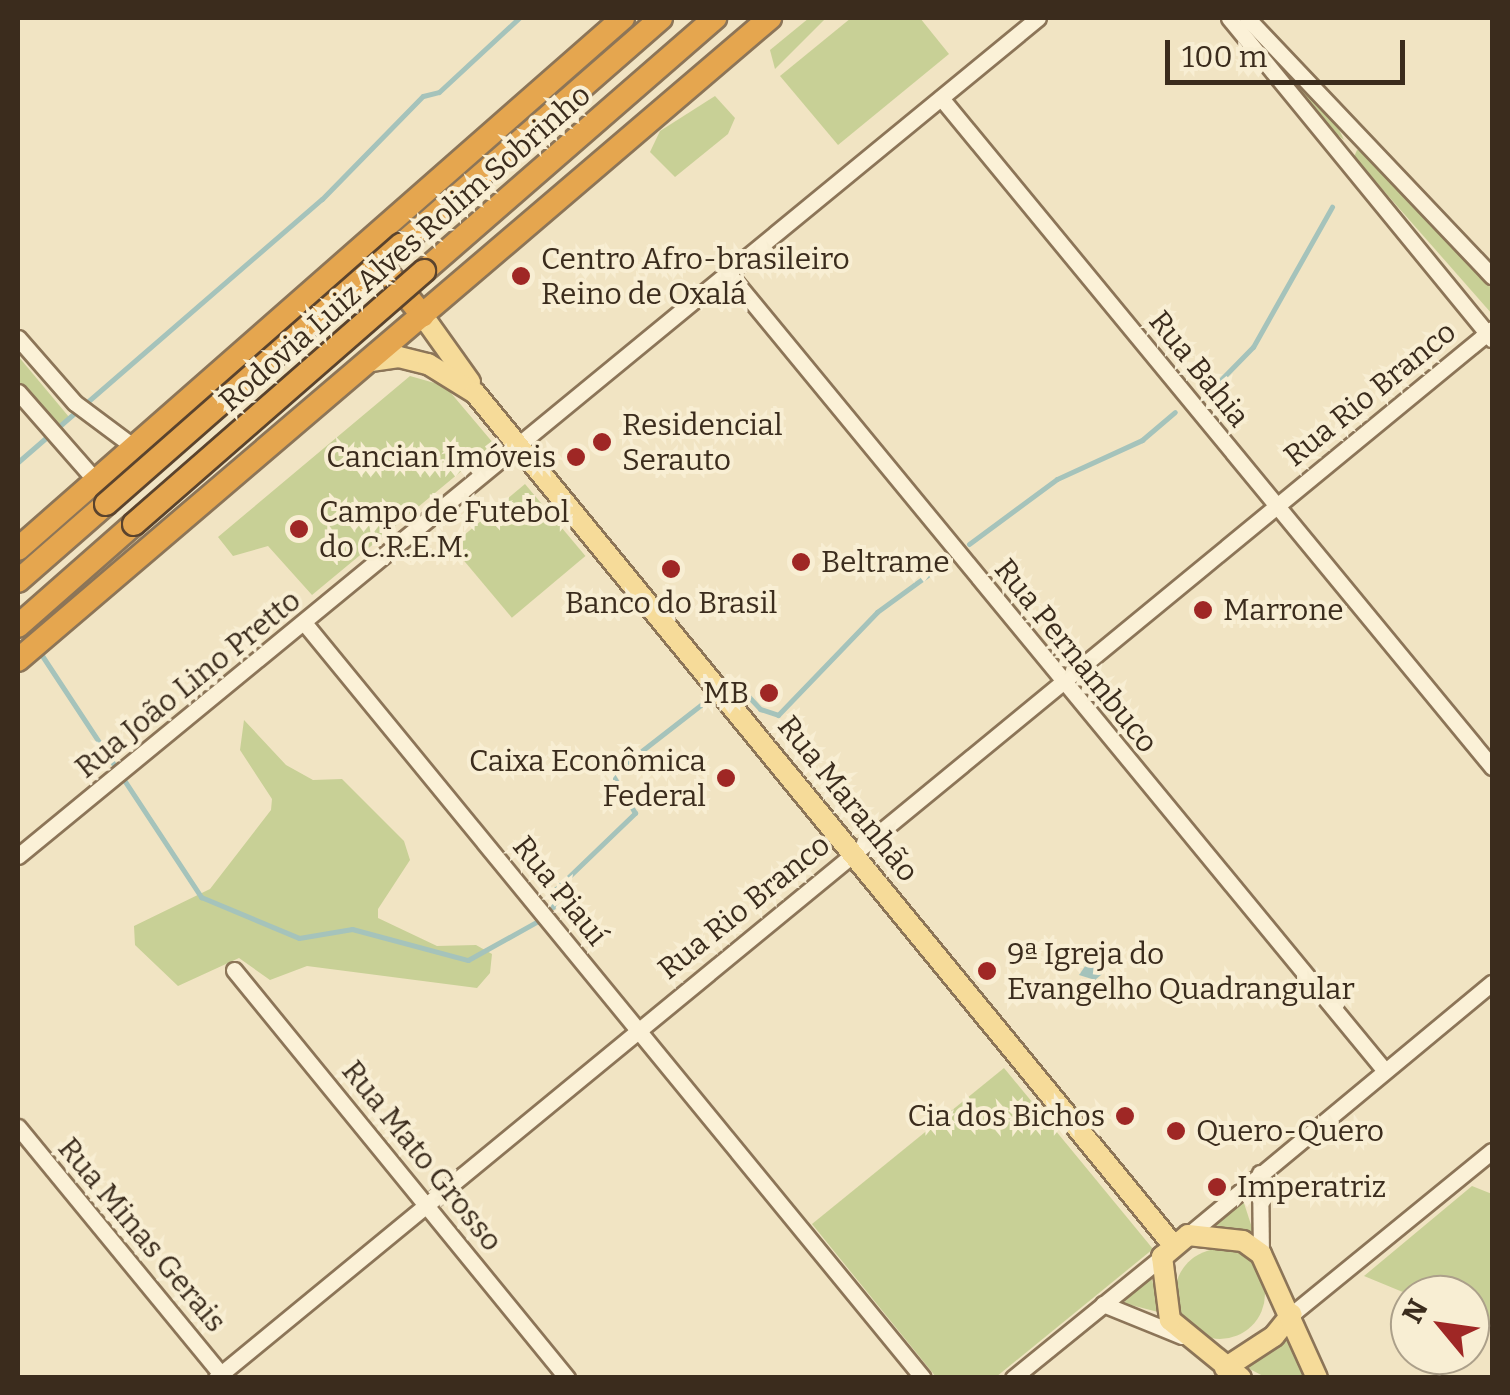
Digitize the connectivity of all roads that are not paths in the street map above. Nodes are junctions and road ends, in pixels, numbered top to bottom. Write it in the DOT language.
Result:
graph roads {
  1 [pos="623,18"];
  2 [pos="661,18"];
  3 [pos="715,18"];
  4 [pos="770,18"];
  5 [pos="1038,18"];
  6 [pos="1238,19"];
  7 [pos="941,98"];
  8 [pos="364,244"];
  9 [pos="729,274"];
  10 [pos="1492,276"];
  11 [pos="423,316"];
  12 [pos="1491,334"];
  13 [pos="18,338"];
  14 [pos="371,361"];
  15 [pos="18,392"];
  16 [pos="474,393"];
  17 [pos="134,447"];
  18 [pos="520,447"];
  19 [pos="96,480"];
  20 [pos="1276,505"];
  21 [pos="162,535"];
  22 [pos="18,550"];
  23 [pos="18,582"];
  24 [pos="306,625"];
  25 [pos="18,626"];
  26 [pos="18,660"];
  27 [pos="1060,681"];
  28 [pos="1492,767"];
  29 [pos="854,853"];
  30 [pos="18,856"];
  31 [pos="234,970"];
  32 [pos="1492,984"];
  33 [pos="637,1028"];
  34 [pos="1385,1071"];
  35 [pos="18,1127"];
  36 [pos="1492,1151"];
  37 [pos="1485,1167"];
  38 [pos="1260,1173"];
  39 [pos="425,1202"];
  40 [pos="1174,1246"];
  41 [pos="1261,1254"];
  42 [pos="1102,1304"];
  43 [pos="1292,1314"];
  44 [pos="1182,1336"];
  45 [pos="1227,1374"];
  46 [pos="220,1376"];
  47 [pos="566,1378"];
  48 [pos="923,1378"];
  49 [pos="1013,1378"];
  50 [pos="1317,1378"];
  1 -- 8 [label="highway"];
  2 -- 23 [label="highway, Rodovia Luiz Alves Rolim Sobrinho, bridge"];
  3 -- 25 [label="highway, Rodovia Luiz Alves Rolim Sobrinho, bridge"];
  4 -- 11 [label="highway"];
  5 -- 7 [label="street, Rua João Lino Pretto"];
  6 -- 10 [label="street"];
  6 -- 12 [label="street"];
  7 -- 9 [label="street, Rua João Lino Pretto"];
  7 -- 20 [label="street, Rua Bahia"];
  8 -- 11 [label="highway"];
  8 -- 17 [label="highway"];
  9 -- 18 [label="street, Rua João Lino Pretto"];
  9 -- 27 [label="street, Rua Pernambuco"];
  11 -- 14 [label="highway"];
  11 -- 16 [label="main road, Rua Maranhão"];
  12 -- 20 [label="street, Rua Rio Branco"];
  13 -- 17 [label="street"];
  14 -- 16 [label="main road, Rua Maranhão"];
  14 -- 21 [label="highway"];
  15 -- 19 [label="street"];
  16 -- 18 [label="main road, Rua Maranhão"];
  17 -- 19 [label="highway"];
  18 -- 24 [label="street, Rua João Lino Pretto"];
  18 -- 29 [label="main road, Rua Maranhão"];
  19 -- 21 [label="highway"];
  19 -- 22 [label="highway"];
  20 -- 27 [label="street, Rua Rio Branco"];
  20 -- 28 [label="street, Rua Bahia"];
  21 -- 26 [label="highway"];
  24 -- 30 [label="street, Rua João Lino Pretto"];
  24 -- 33 [label="street, Rua Piauí"];
  27 -- 29 [label="street, Rua Rio Branco"];
  27 -- 34 [label="street, Rua Pernambuco"];
  29 -- 33 [label="street, Rua Rio Branco"];
  29 -- 40 [label="main road, Rua Maranhão"];
  31 -- 39 [label="street, Rua Mato Grosso"];
  32 -- 34 [label="street"];
  33 -- 39 [label="street, Rua Rio Branco"];
  33 -- 48 [label="street, Rua Piauí"];
  34 -- 38 [label="street"];
  35 -- 46 [label="street, Rua Minas Gerais"];
  36 -- 37 [label="street"];
  37 -- 43 [label="street"];
  38 -- 40 [label="street"];
  38 -- 41 [label="street"];
  39 -- 46 [label="street, Rua Rio Branco"];
  39 -- 47 [label="street, Rua Mato Grosso"];
  40 -- 41 [label="main road"];
  40 -- 42 [label="street"];
  40 -- 44 [label="main road"];
  41 -- 43 [label="main road"];
  42 -- 44 [label="street"];
  42 -- 49 [label="street"];
  43 -- 45 [label="main road"];
  43 -- 50 [label="main road"];
  44 -- 45 [label="main road"];
}
